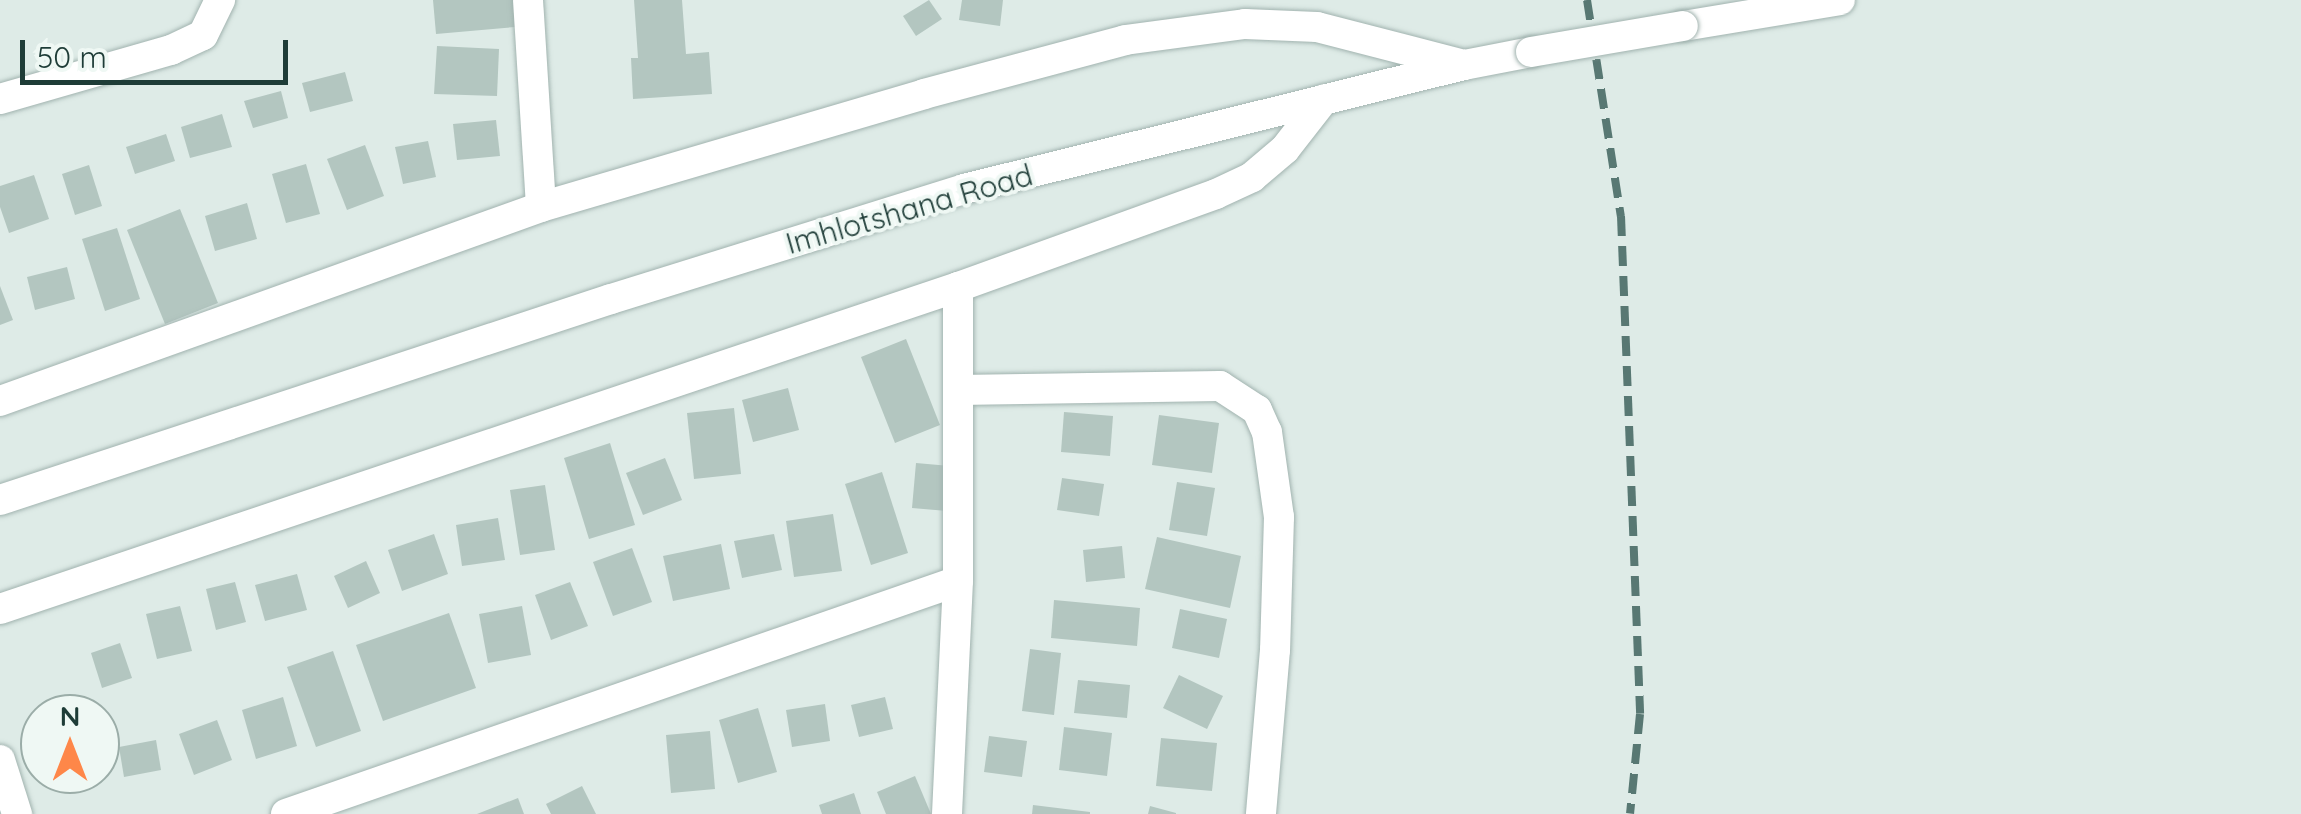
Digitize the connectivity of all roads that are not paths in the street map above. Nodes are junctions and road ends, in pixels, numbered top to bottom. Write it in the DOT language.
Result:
graph roads {
  1 [pos="220,0"];
  2 [pos="528,0"];
  3 [pos="1840,0"];
  4 [pos="1210,14"];
  5 [pos="1464,64"];
  6 [pos="0,99"];
  7 [pos="1324,99"];
  8 [pos="541,208"];
  9 [pos="958,287"];
  10 [pos="958,390"];
  11 [pos="0,400"];
  12 [pos="0,500"];
  13 [pos="958,581"];
  14 [pos="0,609"];
  15 [pos="0,760"];
  16 [pos="17,814"];
  17 [pos="286,814"];
  18 [pos="947,814"];
  19 [pos="1260,814"];
  1 -- 6 [label="street"];
  2 -- 8 [label="street"];
  3 -- 5 [label="street, Imhlotshana Road, bridge"];
  4 -- 5 [label="street"];
  4 -- 8 [label="street"];
  5 -- 7 [label="street, Imhlotshana Road"];
  7 -- 9 [label="street"];
  7 -- 12 [label="street, Imhlotshana Road"];
  8 -- 11 [label="street"];
  9 -- 10 [label="street"];
  9 -- 14 [label="street"];
  10 -- 13 [label="street"];
  10 -- 19 [label="street"];
  13 -- 17 [label="street"];
  13 -- 18 [label="street"];
  15 -- 16 [label="street"];
}
